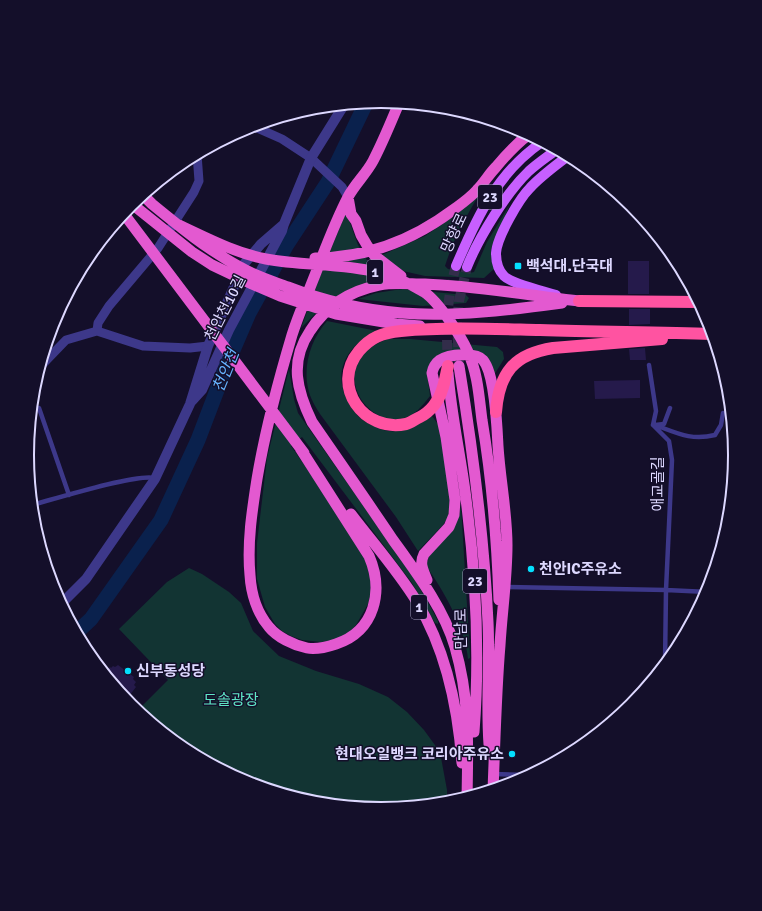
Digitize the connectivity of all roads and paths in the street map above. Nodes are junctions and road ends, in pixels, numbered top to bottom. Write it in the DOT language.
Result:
graph roads {
  1 [pos="397,109"];
  2 [pos="341,111"];
  3 [pos="262,130"];
  4 [pos="523,139"];
  5 [pos="537,146"];
  6 [pos="552,154"];
  7 [pos="313,160"];
  8 [pos="563,160"];
  9 [pos="198,161"];
  10 [pos="358,180"];
  11 [pos="348,197"];
  12 [pos="147,199"];
  13 [pos="138,208"];
  14 [pos="128,219"];
  15 [pos="356,220"];
  16 [pos="284,224"];
  17 [pos="175,226"];
  18 [pos="200,235"];
  19 [pos="456,266"];
  20 [pos="467,267"];
  21 [pos="431,285"];
  22 [pos="579,301"];
  23 [pos="692,302"];
  24 [pos="450,328"];
  25 [pos="97,331"];
  26 [pos="706,334"];
  27 [pos="706,334"];
  28 [pos="208,346"];
  29 [pos="48,359"];
  30 [pos="649,365"];
  31 [pos="453,366"];
  32 [pos="190,404"];
  33 [pos="38,408"];
  34 [pos="670,408"];
  35 [pos="496,412"];
  36 [pos="722,413"];
  37 [pos="653,425"];
  38 [pos="300,448"];
  39 [pos="155,479"];
  40 [pos="69,495"];
  41 [pos="37,504"];
  42 [pos="506,587"];
  43 [pos="666,590"];
  44 [pos="700,592"];
  45 [pos="65,599"];
  46 [pos="444,621"];
  47 [pos="500,645"];
  48 [pos="666,653"];
  49 [pos="494,774"];
  50 [pos="517,775"];
  51 [pos="492,784"];
  52 [pos="493,784"];
  53 [pos="465,792"];
  54 [pos="466,792"];
  55 [pos="467,792"];
  1 -- 10 [label="highway"];
  2 -- 7 [label="street, 천안천10길"];
  3 -- 7 [label="street"];
  4 -- 18 [label="highway"];
  5 -- 19 [label="main road, 망향로 / 23"];
  6 -- 20 [label="main road, 망향로 / 23"];
  7 -- 11 [label="street"];
  7 -- 16 [label="street, 천안천10길"];
  8 -- 22 [label="main road"];
  9 -- 17 [label="street"];
  10 -- 11 [label="highway"];
  10 -- 15 [label="highway"];
  11 -- 15 [label="highway"];
  11 -- 38 [label="highway"];
  12 -- 17 [label="highway, 1"];
  13 -- 24 [label="highway"];
  14 -- 38 [label="highway, 1"];
  15 -- 21 [label="highway"];
  16 -- 28 [label="street, 천안천10길"];
  16 -- 32 [label="street, 천안천10길"];
  17 -- 18 [label="highway, 1"];
  17 -- 22 [label="highway"];
  17 -- 25 [label="street"];
  18 -- 47 [label="highway, 1"];
  21 -- 22 [label="highway"];
  21 -- 46 [label="highway"];
  22 -- 23 [label="highway"];
  24 -- 26 [label="highway"];
  24 -- 31 [label="highway"];
  25 -- 28 [label="street, 천안천10길"];
  25 -- 29 [label="street"];
  27 -- 35 [label="highway"];
  28 -- 32 [label="street, 천안천10길"];
  30 -- 37 [label="lane"];
  31 -- 51 [label="highway, 만남로 / 23"];
  31 -- 55 [label="highway, 만남로 / 23"];
  32 -- 39 [label="street, 천안천10길"];
  33 -- 40 [label="lane"];
  34 -- 37 [label="lane"];
  35 -- 42 [label="highway"];
  35 -- 46 [label="highway"];
  36 -- 37 [label="lane"];
  37 -- 43 [label="lane, 애교골길"];
  38 -- 53 [label="highway, 1"];
  39 -- 40 [label="lane"];
  39 -- 45 [label="street, 천안천10길"];
  40 -- 41 [label="lane"];
  42 -- 43 [label="lane"];
  42 -- 47 [label="highway"];
  43 -- 44 [label="lane"];
  43 -- 48 [label="lane, 애교골길"];
  46 -- 54 [label="highway"];
  47 -- 49 [label="highway, 1"];
  49 -- 50 [label="lane"];
  49 -- 52 [label="highway, 1"];
}
